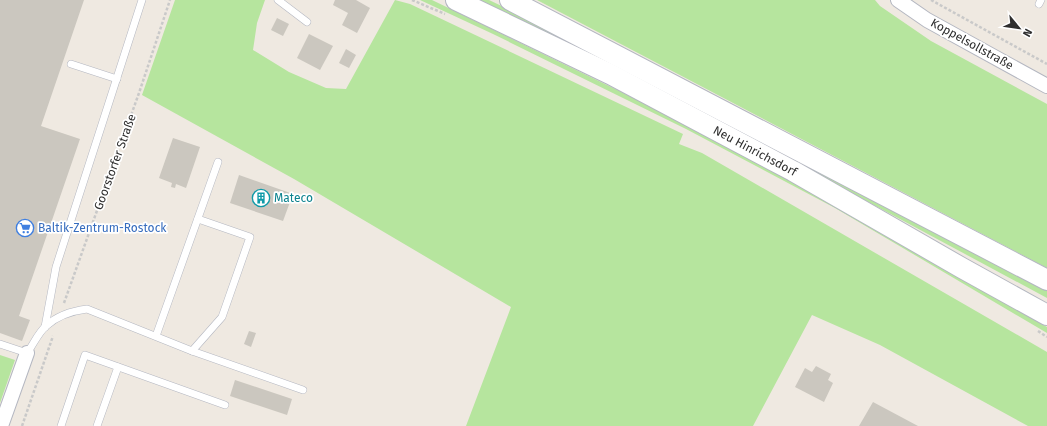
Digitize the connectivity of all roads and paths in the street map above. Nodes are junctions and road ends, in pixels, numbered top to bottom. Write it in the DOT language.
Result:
graph roads {
  1 [pos="142,0"];
  2 [pos="170,0"];
  3 [pos="278,0"];
  4 [pos="412,0"];
  5 [pos="510,0"];
  6 [pos="898,0"];
  7 [pos="931,0"];
  8 [pos="451,7"];
  9 [pos="307,22"];
  10 [pos="71,64"];
  11 [pos="1047,64"];
  12 [pos="116,79"];
  13 [pos="1047,86"];
  14 [pos="218,162"];
  15 [pos="198,219"];
  16 [pos="1047,280"];
  17 [pos="59,317"];
  18 [pos="1040,322"];
  19 [pos="45,327"];
  20 [pos="156,336"];
  21 [pos="1047,337"];
  22 [pos="0,344"];
  23 [pos="192,351"];
  24 [pos="27,353"];
  25 [pos="118,367"];
  26 [pos="302,390"];
  27 [pos="225,405"];
  28 [pos="1,426"];
  29 [pos="22,426"];
  30 [pos="61,426"];
  31 [pos="97,426"];
  1 -- 12 [label="lane"];
  2 -- 17 [label="path, Goorstorfer Straße"];
  3 -- 9 [label="lane"];
  4 -- 8 [label="path"];
  5 -- 16 [label="main road, Neu Hinrichsdorf"];
  6 -- 13 [label="street, Koppelsollstraße"];
  7 -- 11 [label="path"];
  8 -- 18 [label="main road, Neu Hinrichsdorf"];
  10 -- 12 [label="lane"];
  12 -- 19 [label="lane"];
  14 -- 15 [label="lane"];
  15 -- 20 [label="lane"];
  15 -- 23 [label="lane"];
  17 -- 19 [label="lane"];
  17 -- 20 [label="lane"];
  17 -- 29 [label="path, Goorstorfer Straße"];
  18 -- 21 [label="path"];
  19 -- 24 [label="lane"];
  20 -- 23 [label="lane"];
  22 -- 24 [label="lane"];
  23 -- 26 [label="lane"];
  24 -- 28 [label="street"];
  25 -- 27 [label="lane"];
  25 -- 30 [label="lane"];
  25 -- 31 [label="lane"];
}
